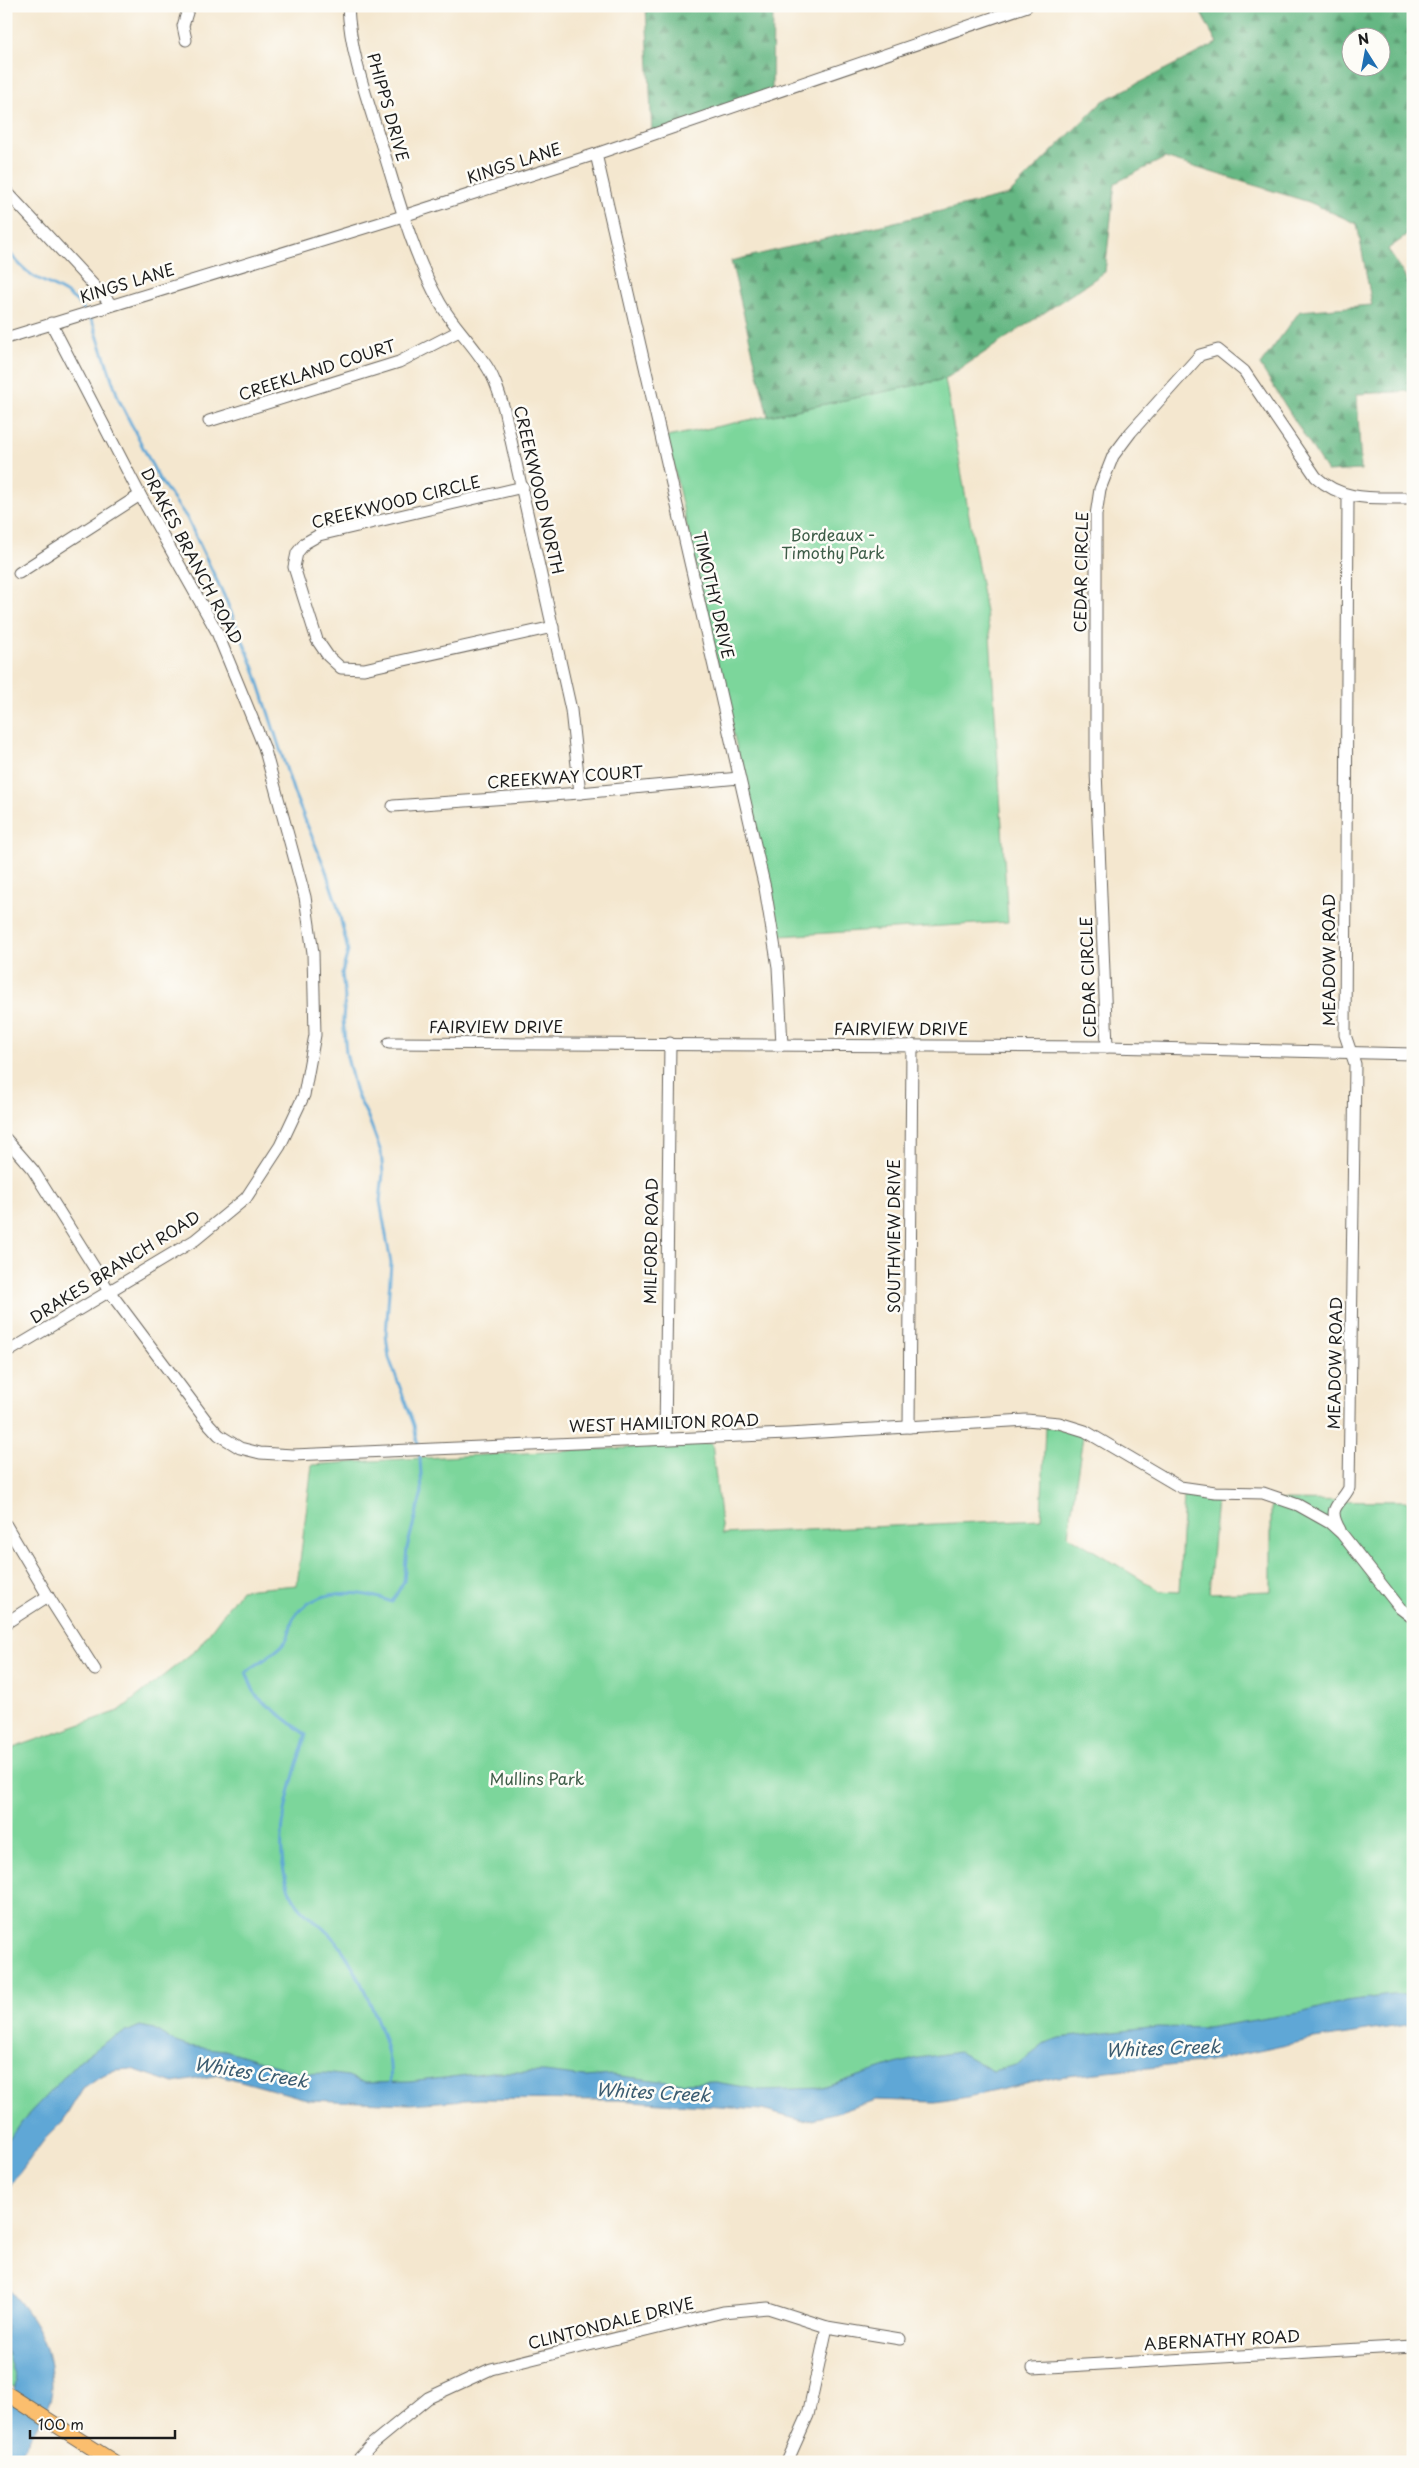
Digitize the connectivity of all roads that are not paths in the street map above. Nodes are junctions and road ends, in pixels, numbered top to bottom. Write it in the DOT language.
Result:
graph roads {
  1 [pos="189,6"];
  2 [pos="348,6"];
  3 [pos="1026,6"];
  4 [pos="186,40"];
  5 [pos="596,154"];
  6 [pos="6,191"];
  7 [pos="404,216"];
  8 [pos="110,304"];
  9 [pos="51,323"];
  10 [pos="459,331"];
  11 [pos="6,338"];
  12 [pos="209,422"];
  13 [pos="523,487"];
  14 [pos="140,495"];
  15 [pos="1348,496"];
  16 [pos="1413,498"];
  17 [pos="19,573"];
  18 [pos="553,627"];
  19 [pos="739,778"];
  20 [pos="580,793"];
  21 [pos="393,806"];
  22 [pos="389,1043"];
  23 [pos="670,1043"];
  24 [pos="782,1045"];
  25 [pos="912,1045"];
  26 [pos="1107,1047"];
  27 [pos="1352,1054"];
  28 [pos="1413,1054"];
  29 [pos="6,1139"];
  30 [pos="109,1291"];
  31 [pos="6,1352"];
  32 [pos="909,1427"];
  33 [pos="665,1439"];
  34 [pos="6,1525"];
  35 [pos="1342,1534"];
  36 [pos="48,1596"];
  37 [pos="1413,1618"];
  38 [pos="6,1624"];
  39 [pos="95,1670"];
  40 [pos="827,2326"];
  41 [pos="900,2340"];
  42 [pos="1413,2346"];
  43 [pos="1033,2368"];
  44 [pos="6,2392"];
  45 [pos="114,2462"];
  46 [pos="356,2462"];
  47 [pos="787,2462"];
  1 -- 4 [label="street"];
  2 -- 7 [label="street, PHIPPS DRIVE"];
  3 -- 5 [label="street, KINGS LANE"];
  5 -- 7 [label="street, KINGS LANE"];
  5 -- 19 [label="street, TIMOTHY DRIVE"];
  6 -- 8 [label="street"];
  7 -- 8 [label="street, KINGS LANE"];
  7 -- 10 [label="street, CREEKWOOD NORTH"];
  8 -- 9 [label="street, KINGS LANE"];
  9 -- 11 [label="street, KINGS LANE"];
  9 -- 14 [label="street, DRAKES BRANCH ROAD"];
  10 -- 12 [label="street, CREEKLAND COURT"];
  10 -- 13 [label="street, CREEKWOOD NORTH"];
  13 -- 18 [label="street, CREEKWOOD NORTH"];
  13 -- 18 [label="street, CREEKWOOD CIRCLE"];
  14 -- 17 [label="street"];
  14 -- 30 [label="street, DRAKES BRANCH ROAD"];
  15 -- 16 [label="street, CEDAR CIRCLE"];
  15 -- 26 [label="street, CEDAR CIRCLE"];
  15 -- 27 [label="street, MEADOW ROAD"];
  18 -- 20 [label="street, CREEKWOOD NORTH"];
  19 -- 20 [label="street, CREEKWAY COURT"];
  19 -- 24 [label="street, TIMOTHY DRIVE"];
  20 -- 21 [label="street, CREEKWAY COURT"];
  22 -- 23 [label="street, FAIRVIEW DRIVE"];
  23 -- 24 [label="street, FAIRVIEW DRIVE"];
  23 -- 33 [label="street, MILFORD ROAD"];
  24 -- 25 [label="street, FAIRVIEW DRIVE"];
  25 -- 26 [label="street, FAIRVIEW DRIVE"];
  25 -- 32 [label="street, SOUTHVIEW DRIVE"];
  26 -- 27 [label="street, FAIRVIEW DRIVE"];
  27 -- 28 [label="street, FAIRVIEW DRIVE"];
  27 -- 35 [label="street, MEADOW ROAD"];
  29 -- 30 [label="street, WEST HAMILTON ROAD"];
  30 -- 31 [label="street, DRAKES BRANCH ROAD"];
  30 -- 33 [label="street, WEST HAMILTON ROAD"];
  32 -- 33 [label="street, WEST HAMILTON ROAD"];
  32 -- 35 [label="street, WEST HAMILTON ROAD"];
  34 -- 36 [label="street"];
  35 -- 37 [label="street, WEST HAMILTON ROAD"];
  36 -- 38 [label="street"];
  36 -- 39 [label="street"];
  40 -- 41 [label="street, CLINTONDALE DRIVE"];
  40 -- 46 [label="street, CLINTONDALE DRIVE"];
  40 -- 47 [label="street"];
  42 -- 43 [label="street, ABERNATHY ROAD"];
  44 -- 45 [label="main road"];
}
